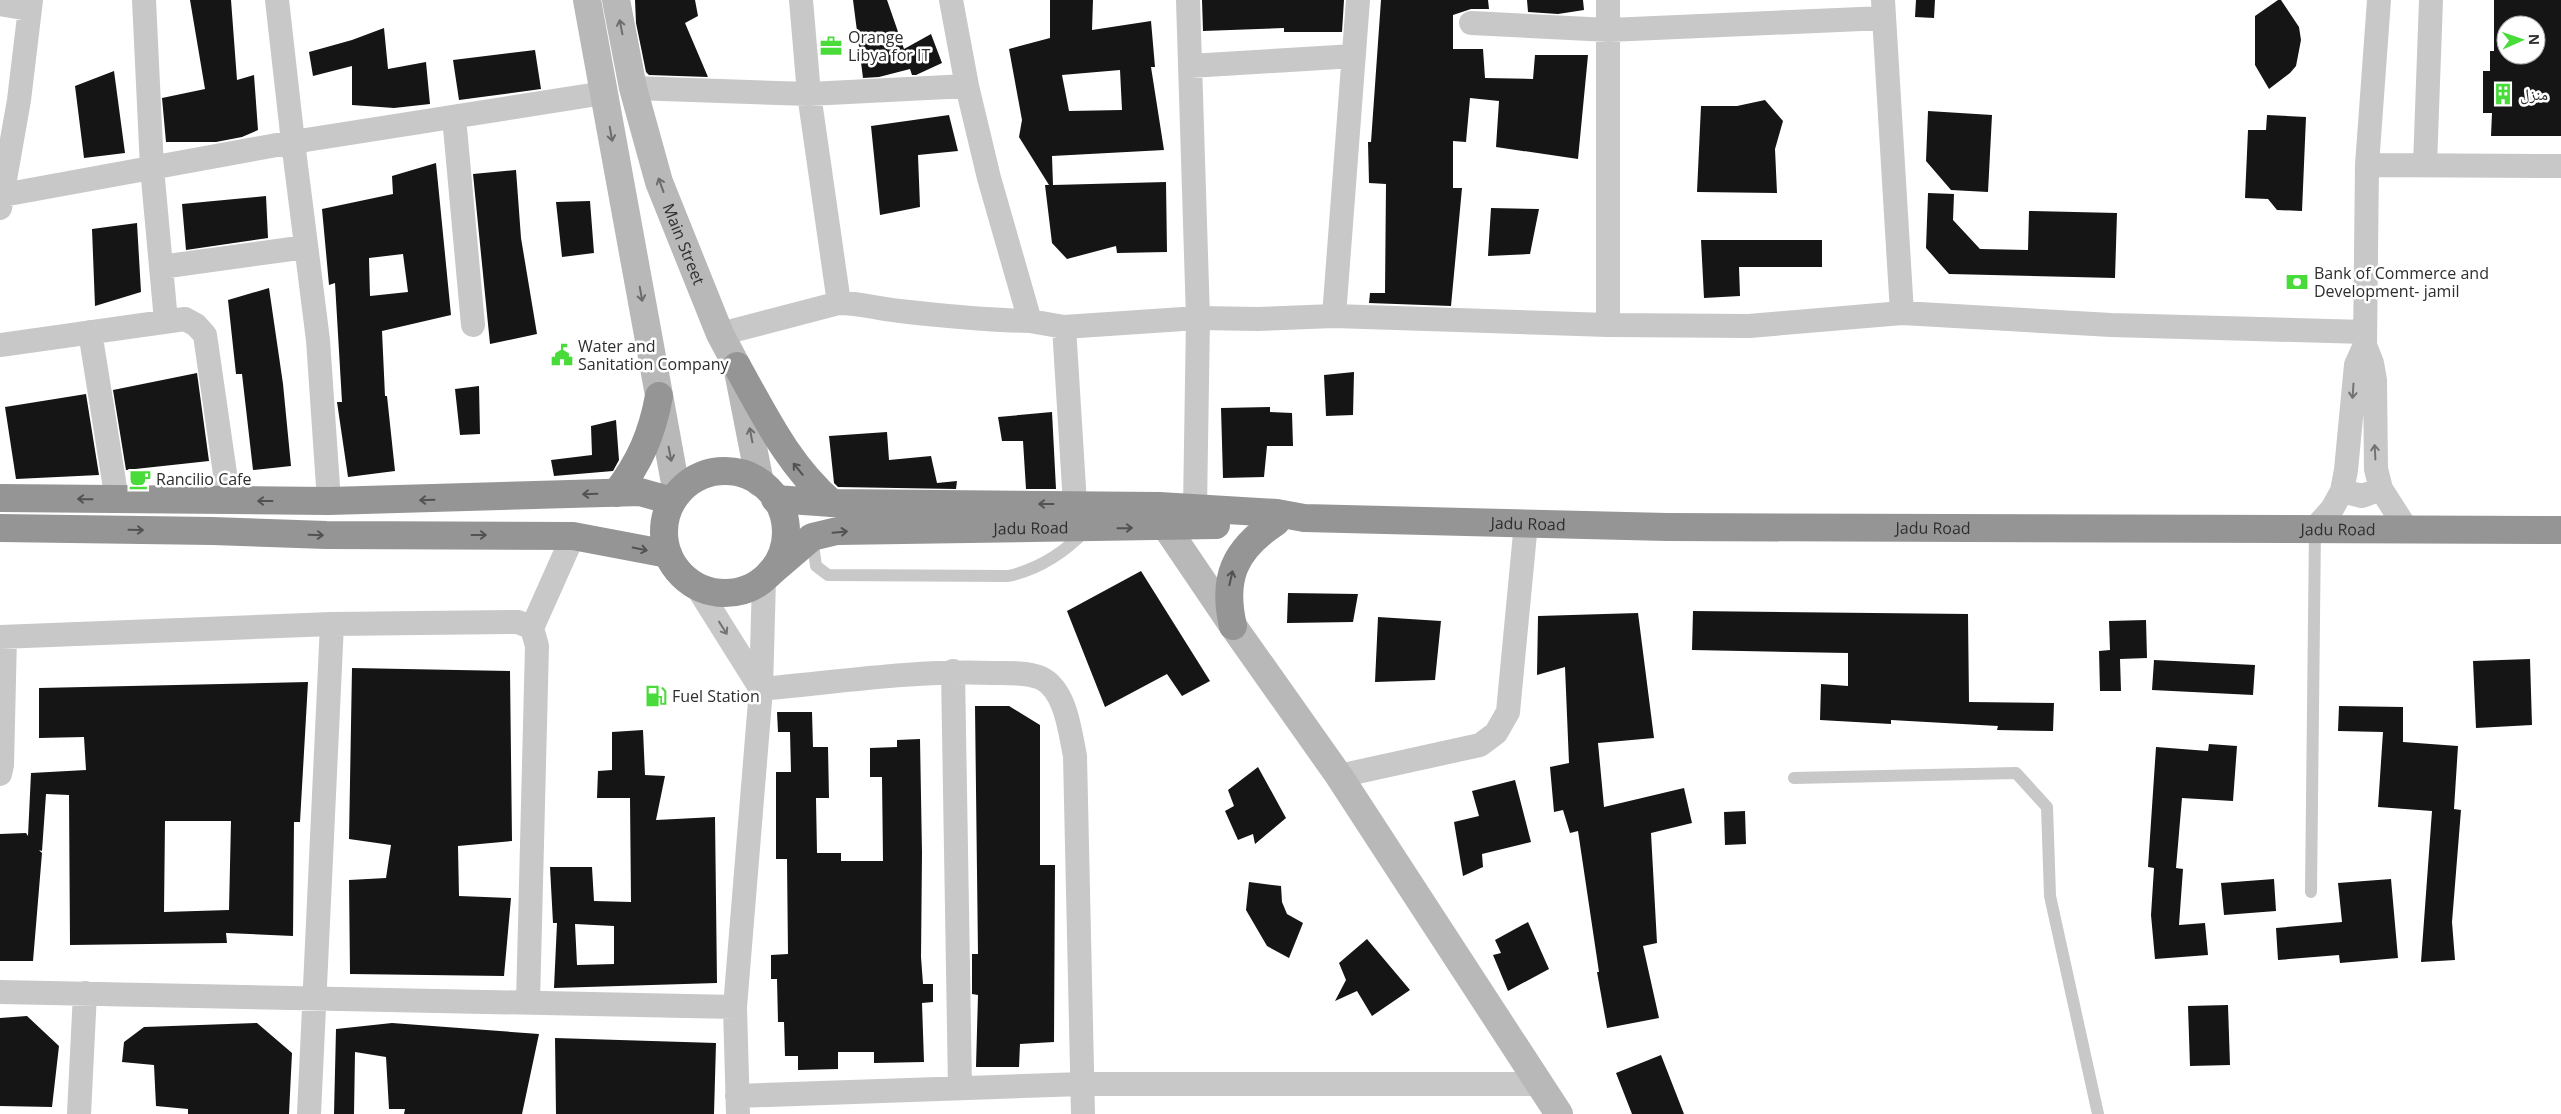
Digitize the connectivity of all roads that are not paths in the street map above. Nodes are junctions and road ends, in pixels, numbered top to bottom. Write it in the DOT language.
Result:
graph roads {
  1 [pos="144,0"];
  2 [pos="277,0"];
  3 [pos="587,0"];
  4 [pos="616,0"];
  5 [pos="801,0"];
  6 [pos="951,0"];
  7 [pos="1188,0"];
  8 [pos="1358,0"];
  9 [pos="1608,0"];
  10 [pos="2379,0"];
  11 [pos="2431,0"];
  12 [pos="0,4"];
  13 [pos="30,5"];
  14 [pos="1884,9"];
  15 [pos="1471,23"];
  16 [pos="1609,30"];
  17 [pos="1354,56"];
  18 [pos="1190,66"];
  19 [pos="967,86"];
  20 [pos="633,88"];
  21 [pos="604,93"];
  22 [pos="809,94"];
  23 [pos="9,99"];
  24 [pos="454,116"];
  25 [pos="293,142"];
  26 [pos="2367,165"];
  27 [pos="2426,165"];
  28 [pos="2561,166"];
  29 [pos="152,168"];
  30 [pos="1,203"];
  31 [pos="306,247"];
  32 [pos="161,268"];
  33 [pos="839,303"];
  34 [pos="1902,313"];
  35 [pos="1334,316"];
  36 [pos="1198,318"];
  37 [pos="166,321"];
  38 [pos="1030,321"];
  39 [pos="473,325"];
  40 [pos="1608,325"];
  41 [pos="1064,327"];
  42 [pos="90,332"];
  43 [pos="720,334"];
  44 [pos="2365,338"];
  45 [pos="0,345"];
  46 [pos="737,366"];
  47 [pos="659,396"];
  48 [pos="2381,489"];
  49 [pos="768,491"];
  50 [pos="2342,491"];
  51 [pos="616,493"];
  52 [pos="0,498"];
  53 [pos="675,498"];
  54 [pos="117,500"];
  55 [pos="229,501"];
  56 [pos="329,501"];
  57 [pos="832,503"];
  58 [pos="1076,504"];
  59 [pos="1195,508"];
  60 [pos="1163,516"];
  61 [pos="1304,518"];
  62 [pos="1276,522"];
  63 [pos="1526,523"];
  64 [pos="0,528"];
  65 [pos="1088,528"];
  66 [pos="2315,528"];
  67 [pos="2406,528"];
  68 [pos="2561,530"];
  69 [pos="573,536"];
  70 [pos="812,537"];
  71 [pos="668,554"];
  72 [pos="767,576"];
  73 [pos="698,587"];
  74 [pos="332,624"];
  75 [pos="1233,626"];
  76 [pos="532,628"];
  77 [pos="2,637"];
  78 [pos="953,671"];
  79 [pos="761,688"];
  80 [pos="0,774"];
  81 [pos="1339,776"];
  82 [pos="1794,778"];
  83 [pos="2310,892"];
  84 [pos="0,992"];
  85 [pos="85,993"];
  86 [pos="314,998"];
  87 [pos="528,1002"];
  88 [pos="735,1007"];
  89 [pos="1082,1084"];
  90 [pos="1538,1084"];
  91 [pos="960,1088"];
  92 [pos="738,1105"];
  93 [pos="79,1114"];
  94 [pos="309,1114"];
  95 [pos="1083,1114"];
  96 [pos="1559,1114"];
  97 [pos="2098,1114"];
  1 -- 29 [label="street"];
  2 -- 25 [label="street"];
  3 -- 21 [label="street"];
  20 -- 4 [label="street, Main Street, one-way"];
  5 -- 22 [label="street"];
  6 -- 19 [label="street"];
  7 -- 18 [label="street"];
  8 -- 17 [label="street"];
  9 -- 16 [label="street"];
  10 -- 26 [label="street"];
  11 -- 27 [label="street"];
  12 -- 13 [label="street"];
  13 -- 23 [label="street"];
  14 -- 16 [label="street"];
  14 -- 34 [label="street"];
  15 -- 16 [label="street"];
  16 -- 40 [label="street"];
  17 -- 18 [label="street"];
  17 -- 35 [label="street"];
  18 -- 36 [label="street"];
  19 -- 22 [label="street"];
  19 -- 38 [label="street"];
  20 -- 22 [label="street"];
  43 -- 20 [label="street, Main Street, one-way"];
  21 -- 24 [label="street"];
  21 -- 47 [label="street, one-way"];
  22 -- 33 [label="street"];
  23 -- 30 [label="street"];
  24 -- 25 [label="street"];
  24 -- 39 [label="street"];
  25 -- 29 [label="street"];
  25 -- 31 [label="street"];
  26 -- 27 [label="street"];
  26 -- 44 [label="street"];
  27 -- 28 [label="street"];
  29 -- 30 [label="street"];
  29 -- 32 [label="street"];
  31 -- 32 [label="street"];
  31 -- 56 [label="street"];
  32 -- 37 [label="street"];
  33 -- 38 [label="street"];
  33 -- 43 [label="street"];
  34 -- 40 [label="street"];
  34 -- 44 [label="street"];
  35 -- 36 [label="street"];
  35 -- 40 [label="street"];
  36 -- 41 [label="street"];
  36 -- 59 [label="street"];
  37 -- 42 [label="street"];
  37 -- 55 [label="street"];
  38 -- 41 [label="street"];
  41 -- 58 [label="street"];
  42 -- 45 [label="street"];
  42 -- 54 [label="street"];
  43 -- 46 [label="street, Main Street"];
  48 -- 44 [label="street, one-way"];
  44 -- 50 [label="street, one-way"];
  49 -- 46 [label="street, Main Street, one-way"];
  57 -- 46 [label="highway, one-way"];
  47 -- 51 [label="highway"];
  47 -- 53 [label="street, one-way"];
  48 -- 50 [label="street"];
  48 -- 67 [label="street"];
  49 -- 53 [label="highway"];
  49 -- 57 [label="highway, Jadu Road"];
  49 -- 72 [label="highway"];
  50 -- 66 [label="street"];
  51 -- 53 [label="highway"];
  51 -- 56 [label="highway, one-way"];
  54 -- 52 [label="highway, one-way"];
  53 -- 71 [label="highway"];
  54 -- 55 [label="highway"];
  56 -- 55 [label="highway, one-way"];
  58 -- 57 [label="highway, Jadu Road, one-way"];
  58 -- 60 [label="highway, Jadu Road"];
  59 -- 60 [label="highway, Jadu Road"];
  59 -- 61 [label="highway, Jadu Road"];
  60 -- 62 [label="highway, Jadu Road"];
  65 -- 60 [label="highway, Jadu Road, one-way"];
  60 -- 75 [label="street"];
  61 -- 62 [label="highway, Jadu Road"];
  61 -- 63 [label="highway, Jadu Road"];
  75 -- 62 [label="highway, one-way"];
  63 -- 66 [label="highway, Jadu Road"];
  63 -- 81 [label="street"];
  64 -- 69 [label="highway, one-way"];
  70 -- 65 [label="highway, Jadu Road, one-way"];
  65 -- 70 [label="lane"];
  66 -- 67 [label="highway, Jadu Road"];
  66 -- 83 [label="lane"];
  67 -- 68 [label="highway, Jadu Road"];
  69 -- 71 [label="highway, one-way"];
  69 -- 76 [label="street"];
  70 -- 72 [label="highway, Jadu Road"];
  71 -- 73 [label="highway"];
  72 -- 73 [label="highway"];
  72 -- 79 [label="street"];
  73 -- 79 [label="street, one-way"];
  74 -- 76 [label="street"];
  74 -- 77 [label="street"];
  74 -- 86 [label="street"];
  75 -- 81 [label="street"];
  76 -- 87 [label="street"];
  77 -- 80 [label="street"];
  78 -- 79 [label="street"];
  78 -- 89 [label="street"];
  78 -- 91 [label="street"];
  79 -- 88 [label="street"];
  81 -- 90 [label="street"];
  82 -- 97 [label="lane"];
  84 -- 85 [label="street"];
  85 -- 86 [label="street"];
  85 -- 93 [label="street"];
  86 -- 87 [label="street"];
  86 -- 94 [label="street"];
  87 -- 88 [label="street"];
  88 -- 92 [label="street"];
  89 -- 90 [label="street"];
  89 -- 91 [label="street"];
  89 -- 95 [label="street"];
  90 -- 96 [label="street"];
  91 -- 92 [label="street"];
}
